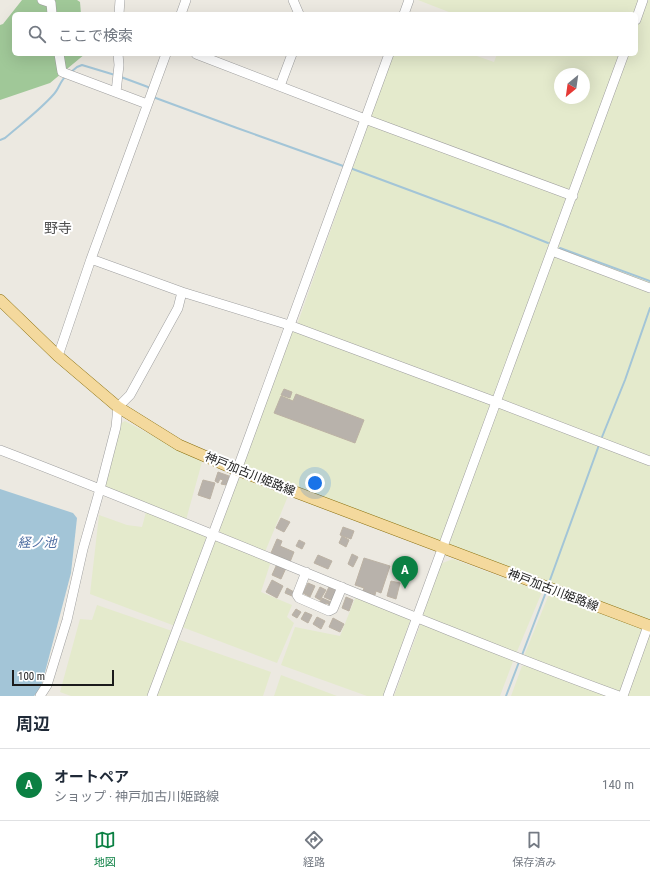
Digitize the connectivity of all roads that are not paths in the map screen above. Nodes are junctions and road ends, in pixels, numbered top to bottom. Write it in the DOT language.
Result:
graph roads {
  1 [pos="42,0"];
  2 [pos="120,0"];
  3 [pos="186,0"];
  4 [pos="293,0"];
  5 [pos="409,0"];
  6 [pos="643,0"];
  7 [pos="52,12"];
  8 [pos="119,12"];
  9 [pos="182,12"];
  10 [pos="299,12"];
  11 [pos="405,12"];
  12 [pos="638,14"];
  13 [pos="59,56"];
  14 [pos="118,56"];
  15 [pos="165,56"];
  16 [pos="201,56"];
  17 [pos="291,56"];
  18 [pos="388,56"];
  19 [pos="623,56"];
  20 [pos="280,86"];
  21 [pos="116,92"];
  22 [pos="147,104"];
  23 [pos="365,119"];
  24 [pos="573,196"];
  25 [pos="552,251"];
  26 [pos="91,259"];
  27 [pos="650,288"];
  28 [pos="182,292"];
  29 [pos="0,300"];
  30 [pos="289,325"];
  31 [pos="58,356"];
  32 [pos="496,402"];
  33 [pos="118,407"];
  34 [pos="0,450"];
  35 [pos="650,461"];
  36 [pos="236,470"];
  37 [pos="100,489"];
  38 [pos="212,534"];
  39 [pos="441,548"];
  40 [pos="306,572"];
  41 [pos="342,587"];
  42 [pos="416,617"];
  43 [pos="649,626"];
  44 [pos="40,696"];
  45 [pos="152,696"];
  46 [pos="388,696"];
  47 [pos="619,696"];
  48 [pos="623,696"];
  1 -- 7 [label="street"];
  2 -- 8 [label="street"];
  3 -- 9 [label="street"];
  4 -- 10 [label="street"];
  5 -- 11 [label="street"];
  6 -- 12 [label="street"];
  13 -- 21 [label="street"];
  14 -- 21 [label="street"];
  15 -- 22 [label="street"];
  16 -- 20 [label="street"];
  17 -- 20 [label="street"];
  18 -- 23 [label="street"];
  19 -- 24 [label="street"];
  20 -- 23 [label="street"];
  21 -- 22 [label="street"];
  22 -- 26 [label="street"];
  23 -- 24 [label="street"];
  23 -- 30 [label="street"];
  24 -- 25 [label="street"];
  25 -- 27 [label="street"];
  25 -- 32 [label="street"];
  26 -- 28 [label="street"];
  26 -- 31 [label="street"];
  28 -- 30 [label="street"];
  28 -- 33 [label="street"];
  29 -- 31 [label="main road, 神戸加古川姫路線"];
  30 -- 32 [label="street"];
  30 -- 36 [label="street"];
  31 -- 33 [label="main road, 神戸加古川姫路線"];
  32 -- 35 [label="street"];
  32 -- 39 [label="street"];
  33 -- 36 [label="main road, 神戸加古川姫路線"];
  33 -- 37 [label="street"];
  34 -- 37 [label="street"];
  36 -- 38 [label="street"];
  36 -- 39 [label="main road, 神戸加古川姫路線"];
  37 -- 38 [label="street"];
  37 -- 44 [label="street"];
  38 -- 40 [label="street"];
  38 -- 45 [label="street"];
  39 -- 42 [label="street"];
  39 -- 43 [label="main road, 神戸加古川姫路線"];
  40 -- 41 [label="street"];
  40 -- 41 [label="street"];
  41 -- 42 [label="street"];
  42 -- 46 [label="street"];
  42 -- 47 [label="street"];
  43 -- 48 [label="street"];
}
